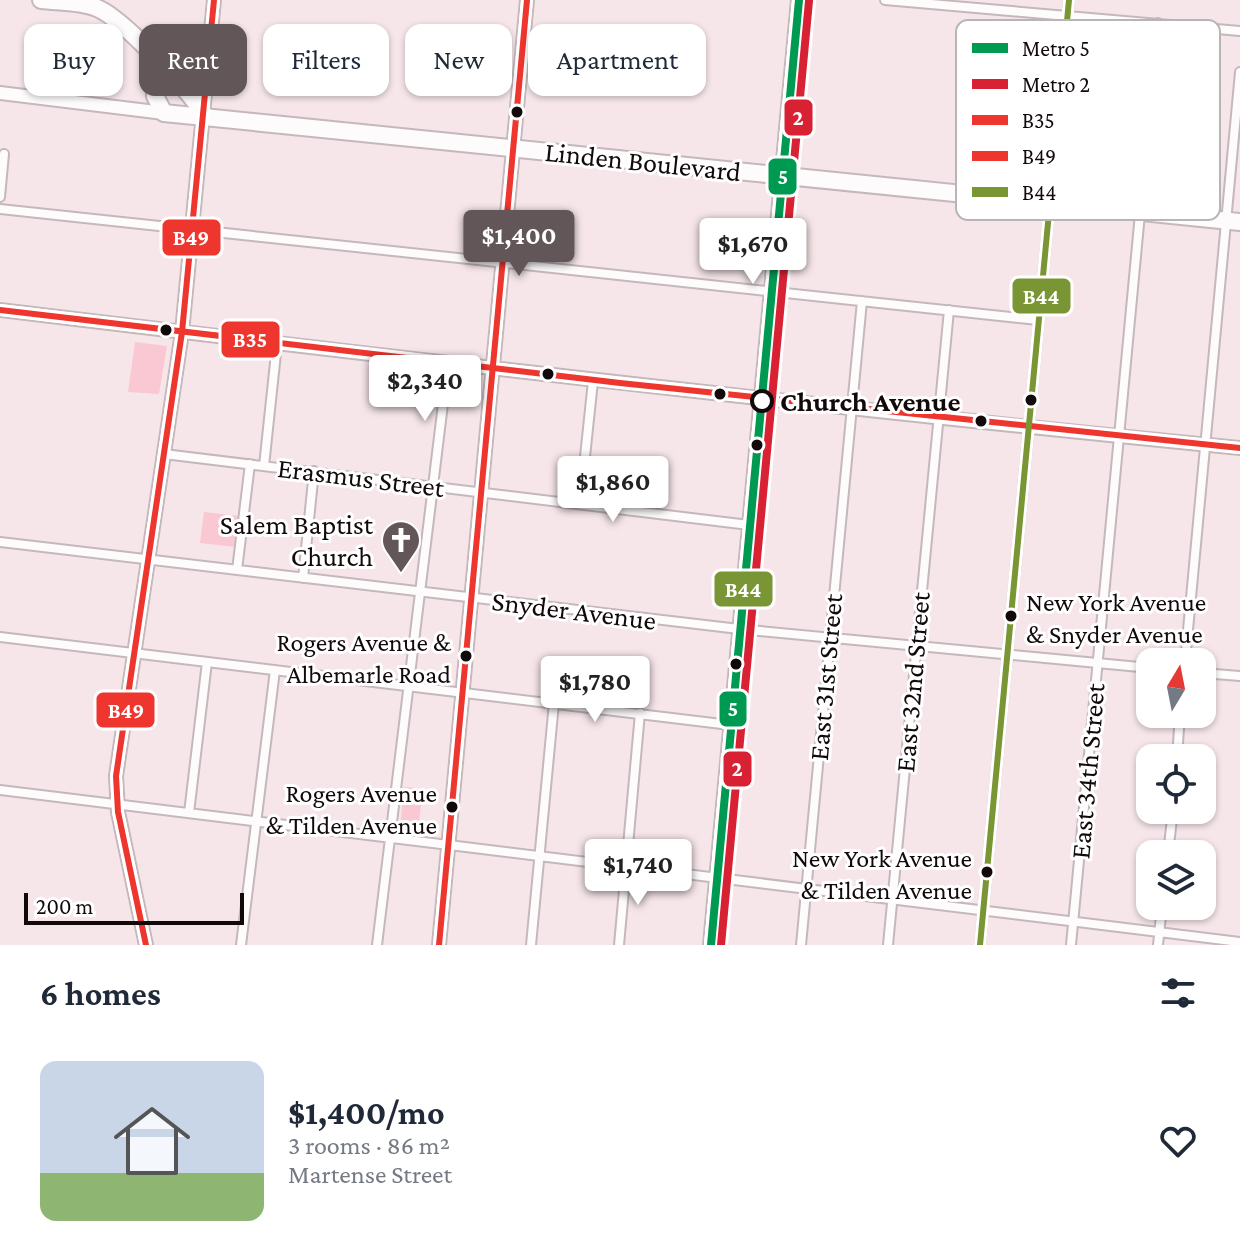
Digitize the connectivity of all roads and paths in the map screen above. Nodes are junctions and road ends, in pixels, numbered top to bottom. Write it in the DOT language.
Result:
graph roads {
  1 [pos="41,0"];
  2 [pos="214,0"];
  3 [pos="527,0"];
  4 [pos="798,0"];
  5 [pos="885,0"];
  6 [pos="1069,0"];
  7 [pos="1068,16"];
  8 [pos="1068,20"];
  9 [pos="1119,20"];
  10 [pos="212,24"];
  11 [pos="1220,29"];
  12 [pos="1240,31"];
  13 [pos="139,44"];
  14 [pos="1240,72"];
  15 [pos="0,93"];
  16 [pos="155,96"];
  17 [pos="188,96"];
  18 [pos="206,96"];
  19 [pos="164,113"];
  20 [pos="204,114"];
  21 [pos="513,148"];
  22 [pos="4,154"];
  23 [pos="781,176"];
  24 [pos="956,194"];
  25 [pos="0,197"];
  26 [pos="0,209"];
  27 [pos="1048,220"];
  28 [pos="1138,220"];
  29 [pos="1233,221"];
  30 [pos="193,230"];
  31 [pos="502,263"];
  32 [pos="771,291"];
  33 [pos="862,301"];
  34 [pos="0,310"];
  35 [pos="949,310"];
  36 [pos="1038,320"];
  37 [pos="182,332"];
  38 [pos="277,344"];
  39 [pos="448,363"];
  40 [pos="493,369"];
  41 [pos="593,381"];
  42 [pos="761,400"];
  43 [pos="851,410"];
  44 [pos="938,419"];
  45 [pos="1029,429"];
  46 [pos="1118,438"];
  47 [pos="1205,445"];
  48 [pos="1240,448"];
  49 [pos="164,454"];
  50 [pos="250,464"];
  51 [pos="264,466"];
  52 [pos="314,471"];
  53 [pos="433,486"];
  54 [pos="481,491"];
  55 [pos="580,504"];
  56 [pos="749,525"];
  57 [pos="0,542"];
  58 [pos="148,560"];
  59 [pos="237,570"];
  60 [pos="303,578"];
  61 [pos="420,592"];
  62 [pos="471,598"];
  63 [pos="739,629"];
  64 [pos="0,637"];
  65 [pos="829,638"];
  66 [pos="916,646"];
  67 [pos="1186,648"];
  68 [pos="134,653"];
  69 [pos="1007,654"];
  70 [pos="207,662"];
  71 [pos="1097,663"];
  72 [pos="1136,667"];
  73 [pos="275,670"];
  74 [pos="1216,674"];
  75 [pos="1240,676"];
  76 [pos="409,686"];
  77 [pos="462,692"];
  78 [pos="554,703"];
  79 [pos="640,713"];
  80 [pos="730,725"];
  81 [pos="0,790"];
  82 [pos="117,803"];
  83 [pos="189,813"];
  84 [pos="257,821"];
  85 [pos="390,838"];
  86 [pos="448,844"];
  87 [pos="540,856"];
  88 [pos="626,866"];
  89 [pos="716,877"];
  90 [pos="806,888"];
  91 [pos="892,899"];
  92 [pos="983,910"];
  93 [pos="1073,920"];
  94 [pos="1161,920"];
  95 [pos="1160,931"];
  96 [pos="1240,942"];
  97 [pos="146,945"];
  98 [pos="241,945"];
  99 [pos="377,945"];
  100 [pos="439,945"];
  101 [pos="531,945"];
  102 [pos="619,945"];
  103 [pos="710,945"];
  104 [pos="801,945"];
  105 [pos="888,945"];
  106 [pos="980,945"];
  107 [pos="1071,945"];
  108 [pos="1158,945"];
  1 -- 13 [label="highway"];
  2 -- 10 [label="main road"];
  3 -- 21 [label="main road"];
  4 -- 23 [label="main road"];
  5 -- 7 [label="street"];
  6 -- 7 [label="street"];
  7 -- 8 [label="street"];
  7 -- 9 [label="street"];
  11 -- 12 [label="street"];
  14 -- 29 [label="street"];
  15 -- 19 [label="main road, Linden Boulevard"];
  16 -- 19 [label="highway"];
  17 -- 20 [label="highway"];
  18 -- 20 [label="main road"];
  19 -- 20 [label="highway, Linden Boulevard"];
  20 -- 21 [label="highway, Linden Boulevard"];
  20 -- 30 [label="main road"];
  21 -- 23 [label="highway, Linden Boulevard"];
  21 -- 31 [label="main road"];
  22 -- 25 [label="street"];
  23 -- 24 [label="highway, Linden Boulevard"];
  23 -- 32 [label="main road"];
  26 -- 30 [label="street"];
  27 -- 36 [label="street"];
  28 -- 46 [label="street, East 34th Street"];
  29 -- 47 [label="street"];
  30 -- 31 [label="street"];
  30 -- 37 [label="main road"];
  31 -- 32 [label="street"];
  31 -- 40 [label="main road"];
  32 -- 33 [label="street"];
  32 -- 42 [label="main road"];
  33 -- 35 [label="street"];
  33 -- 43 [label="street, East 31st Street"];
  34 -- 37 [label="main road"];
  35 -- 36 [label="street"];
  35 -- 44 [label="street, East 32nd Street"];
  36 -- 45 [label="street"];
  37 -- 38 [label="main road"];
  37 -- 49 [label="main road"];
  38 -- 39 [label="main road"];
  38 -- 51 [label="street"];
  39 -- 40 [label="main road"];
  39 -- 53 [label="street"];
  40 -- 41 [label="main road"];
  40 -- 54 [label="main road"];
  41 -- 42 [label="main road"];
  41 -- 55 [label="street"];
  42 -- 43 [label="main road"];
  42 -- 56 [label="main road"];
  43 -- 44 [label="main road"];
  43 -- 65 [label="street, East 31st Street"];
  44 -- 45 [label="main road"];
  44 -- 66 [label="street, East 32nd Street"];
  45 -- 46 [label="main road"];
  45 -- 69 [label="street"];
  46 -- 47 [label="main road"];
  46 -- 71 [label="street, East 34th Street"];
  47 -- 48 [label="main road"];
  47 -- 67 [label="street"];
  49 -- 50 [label="street, Erasmus Street"];
  49 -- 58 [label="main road"];
  50 -- 51 [label="street, Erasmus Street"];
  50 -- 59 [label="street"];
  51 -- 52 [label="street, Erasmus Street"];
  52 -- 53 [label="street, Erasmus Street"];
  52 -- 60 [label="street"];
  53 -- 54 [label="street, Erasmus Street"];
  53 -- 61 [label="street"];
  54 -- 55 [label="street, Erasmus Street"];
  54 -- 62 [label="main road"];
  55 -- 56 [label="street, Erasmus Street"];
  56 -- 63 [label="main road"];
  57 -- 58 [label="street, Snyder Avenue"];
  58 -- 59 [label="street, Snyder Avenue"];
  58 -- 68 [label="main road"];
  59 -- 60 [label="street, Snyder Avenue"];
  60 -- 61 [label="street, Snyder Avenue"];
  61 -- 62 [label="street, Snyder Avenue"];
  61 -- 76 [label="street"];
  62 -- 63 [label="street, Snyder Avenue"];
  62 -- 77 [label="main road"];
  63 -- 65 [label="street, Snyder Avenue"];
  63 -- 80 [label="main road"];
  64 -- 68 [label="street"];
  65 -- 66 [label="street, Snyder Avenue"];
  65 -- 90 [label="street, East 31st Street"];
  66 -- 69 [label="street, Snyder Avenue"];
  66 -- 91 [label="street, East 32nd Street"];
  68 -- 70 [label="street"];
  68 -- 82 [label="main road"];
  69 -- 71 [label="street, Snyder Avenue"];
  69 -- 92 [label="street"];
  70 -- 73 [label="street"];
  70 -- 83 [label="street"];
  71 -- 72 [label="street, Snyder Avenue"];
  71 -- 93 [label="street, East 34th Street"];
  73 -- 76 [label="street"];
  73 -- 84 [label="street"];
  74 -- 75 [label="street"];
  76 -- 77 [label="street"];
  76 -- 85 [label="street"];
  77 -- 78 [label="street"];
  77 -- 86 [label="main road"];
  78 -- 79 [label="street"];
  78 -- 87 [label="street"];
  79 -- 80 [label="street"];
  79 -- 88 [label="street"];
  80 -- 89 [label="main road"];
  81 -- 82 [label="street"];
  82 -- 83 [label="street"];
  82 -- 97 [label="main road"];
  83 -- 84 [label="street"];
  84 -- 85 [label="street"];
  84 -- 98 [label="street"];
  85 -- 86 [label="street"];
  85 -- 99 [label="street"];
  86 -- 87 [label="street"];
  86 -- 100 [label="main road"];
  87 -- 88 [label="street"];
  87 -- 101 [label="street"];
  88 -- 89 [label="street"];
  88 -- 102 [label="street"];
  89 -- 90 [label="street"];
  89 -- 103 [label="main road"];
  90 -- 91 [label="street"];
  90 -- 104 [label="street, East 31st Street"];
  91 -- 92 [label="street"];
  91 -- 105 [label="street, East 32nd Street"];
  92 -- 93 [label="street"];
  92 -- 106 [label="street"];
  93 -- 95 [label="street"];
  93 -- 107 [label="street, East 34th Street"];
  94 -- 95 [label="street"];
  95 -- 96 [label="street"];
  95 -- 108 [label="street"];
}
